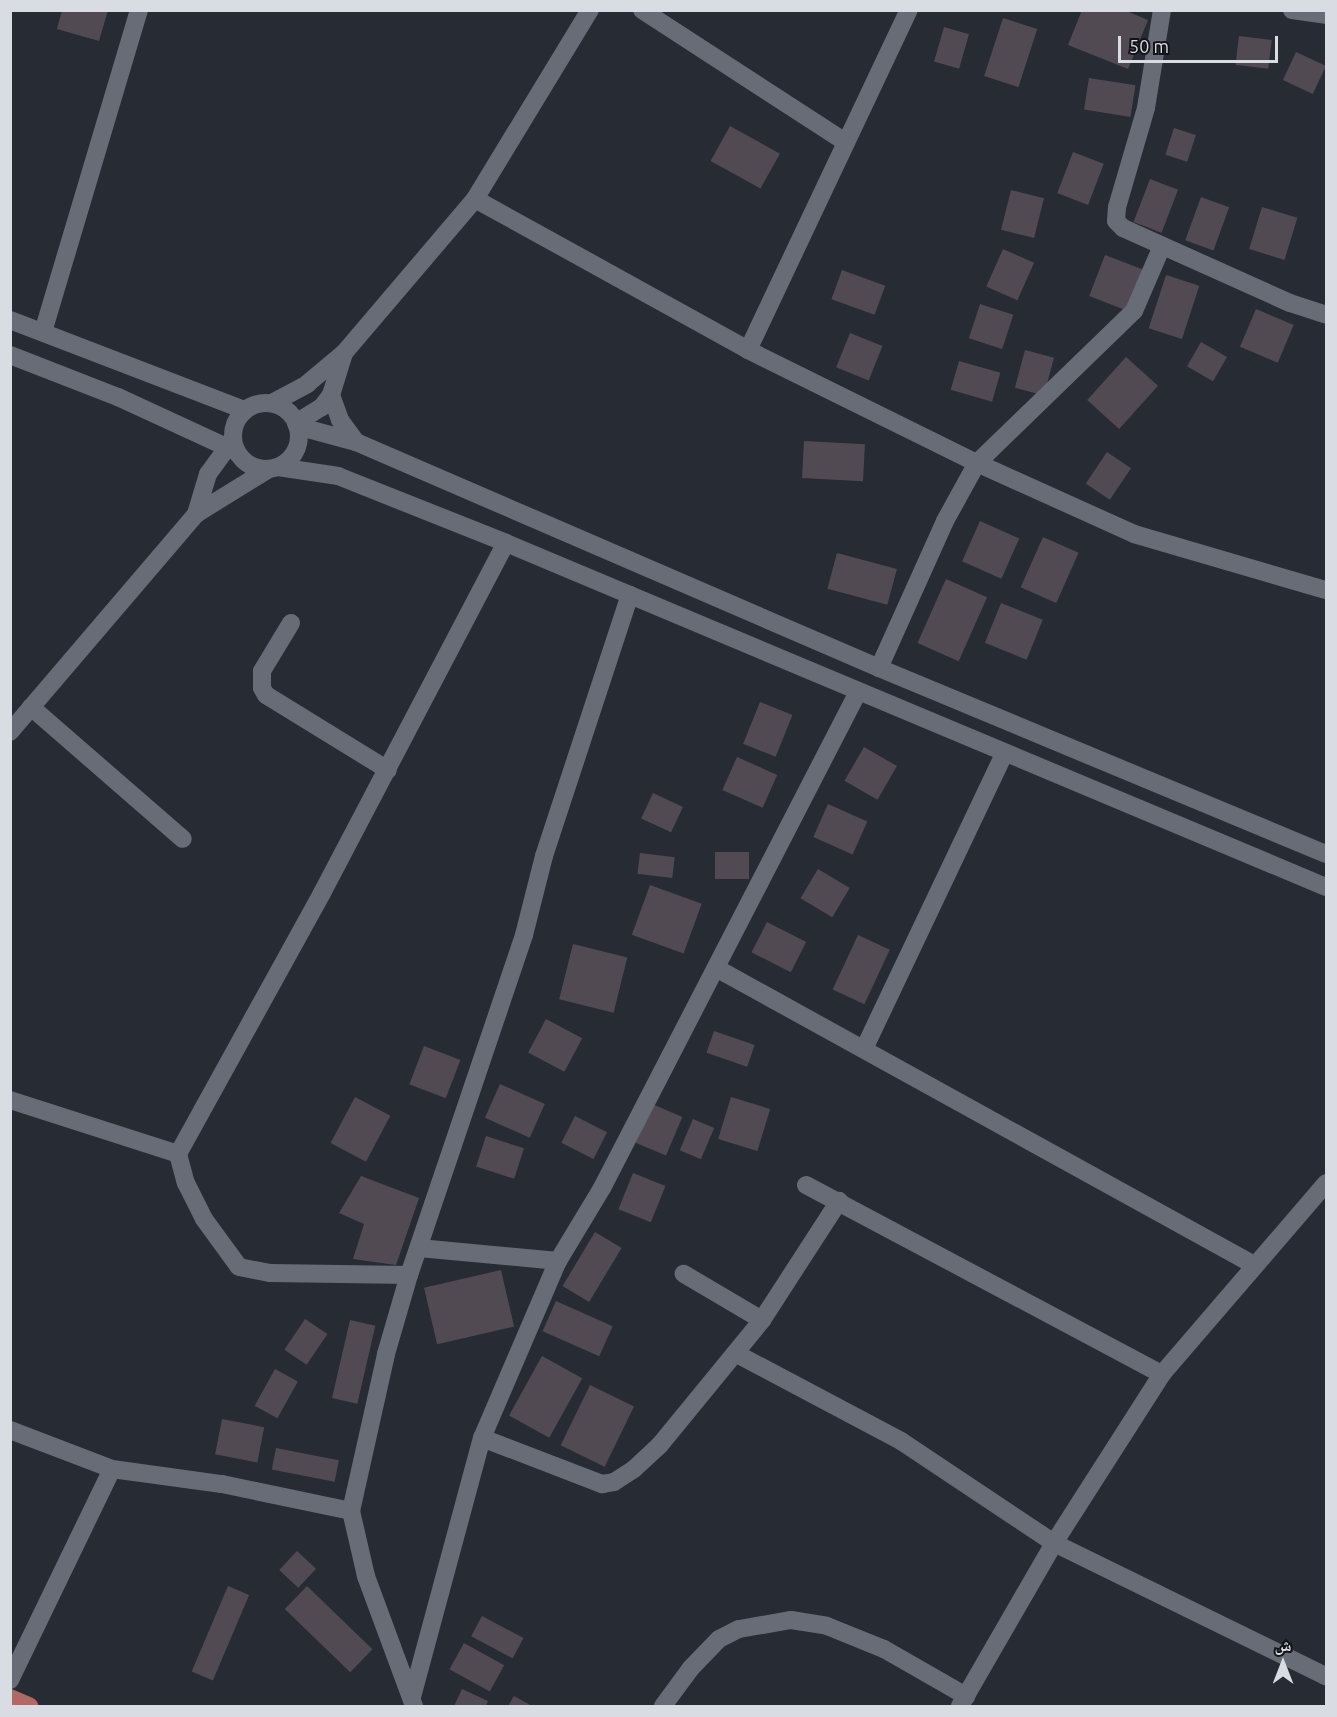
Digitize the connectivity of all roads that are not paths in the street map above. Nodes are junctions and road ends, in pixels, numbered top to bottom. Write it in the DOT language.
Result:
graph roads {
  1 [pos="139,10"];
  2 [pos="590,10"];
  3 [pos="642,10"];
  4 [pos="909,10"];
  5 [pos="1162,10"];
  6 [pos="1292,10"];
  7 [pos="1326,15"];
  8 [pos="845,142"];
  9 [pos="476,199"];
  10 [pos="1162,246"];
  11 [pos="1326,315"];
  12 [pos="10,320"];
  13 [pos="43,332"];
  14 [pos="748,350"];
  15 [pos="344,353"];
  16 [pos="10,355"];
  17 [pos="331,395"];
  18 [pos="272,403"];
  19 [pos="245,410"];
  20 [pos="297,424"];
  21 [pos="356,442"];
  22 [pos="231,447"];
  23 [pos="977,463"];
  24 [pos="274,468"];
  25 [pos="196,514"];
  26 [pos="506,543"];
  27 [pos="1326,590"];
  28 [pos="630,596"];
  29 [pos="291,623"];
  30 [pos="879,668"];
  31 [pos="858,692"];
  32 [pos="31,707"];
  33 [pos="10,732"];
  34 [pos="1004,754"];
  35 [pos="388,770"];
  36 [pos="183,839"];
  37 [pos="1326,854"];
  38 [pos="1326,887"];
  39 [pos="716,968"];
  40 [pos="864,1049"];
  41 [pos="10,1100"];
  42 [pos="178,1154"];
  43 [pos="1326,1183"];
  44 [pos="806,1185"];
  45 [pos="839,1201"];
  46 [pos="419,1248"];
  47 [pos="558,1260"];
  48 [pos="1254,1266"];
  49 [pos="684,1274"];
  50 [pos="409,1275"];
  51 [pos="762,1320"];
  52 [pos="735,1353"];
  53 [pos="1162,1374"];
  54 [pos="10,1430"];
  55 [pos="482,1438"];
  56 [pos="112,1469"];
  57 [pos="351,1511"];
  58 [pos="1054,1543"];
  59 [pos="1326,1676"];
  60 [pos="10,1680"];
  61 [pos="10,1698"];
  62 [pos="963,1701"];
  63 [pos="413,1702"];
  64 [pos="29,1707"];
  65 [pos="663,1707"];
  1 -- 13 [label="street"];
  2 -- 9 [label="street"];
  3 -- 8 [label="street"];
  4 -- 8 [label="street"];
  5 -- 10 [label="street"];
  6 -- 7 [label="street"];
  8 -- 14 [label="street"];
  9 -- 14 [label="street"];
  9 -- 15 [label="street"];
  10 -- 11 [label="street"];
  10 -- 23 [label="street"];
  12 -- 13 [label="street"];
  13 -- 19 [label="street"];
  14 -- 23 [label="street"];
  15 -- 17 [label="street"];
  15 -- 18 [label="street"];
  16 -- 22 [label="street"];
  17 -- 20 [label="street"];
  17 -- 21 [label="street"];
  18 -- 19 [label="street"];
  18 -- 20 [label="street"];
  19 -- 22 [label="street"];
  20 -- 21 [label="street"];
  20 -- 24 [label="street"];
  21 -- 30 [label="street"];
  22 -- 24 [label="street"];
  22 -- 25 [label="street"];
  23 -- 27 [label="street"];
  23 -- 30 [label="street"];
  24 -- 25 [label="street"];
  24 -- 26 [label="street"];
  25 -- 32 [label="street"];
  26 -- 28 [label="street"];
  26 -- 35 [label="street"];
  28 -- 31 [label="street"];
  28 -- 46 [label="street"];
  29 -- 35 [label="street"];
  30 -- 37 [label="street"];
  31 -- 34 [label="street"];
  31 -- 39 [label="street"];
  32 -- 33 [label="street"];
  32 -- 36 [label="street"];
  34 -- 38 [label="street"];
  34 -- 40 [label="street"];
  35 -- 42 [label="street"];
  39 -- 40 [label="street"];
  39 -- 47 [label="street"];
  40 -- 48 [label="street"];
  41 -- 42 [label="street"];
  42 -- 50 [label="street"];
  43 -- 48 [label="street"];
  44 -- 45 [label="street"];
  45 -- 51 [label="street"];
  45 -- 53 [label="street"];
  46 -- 47 [label="street"];
  46 -- 50 [label="street"];
  47 -- 55 [label="street"];
  48 -- 53 [label="street"];
  49 -- 51 [label="street"];
  50 -- 57 [label="street"];
  51 -- 52 [label="street"];
  52 -- 55 [label="street"];
  52 -- 58 [label="street"];
  53 -- 58 [label="street"];
  54 -- 56 [label="street"];
  55 -- 63 [label="street"];
  56 -- 57 [label="street"];
  56 -- 60 [label="street"];
  57 -- 63 [label="street"];
  58 -- 59 [label="street"];
  58 -- 62 [label="street"];
  61 -- 64 [label="main road"];
  62 -- 65 [label="street"];
}
